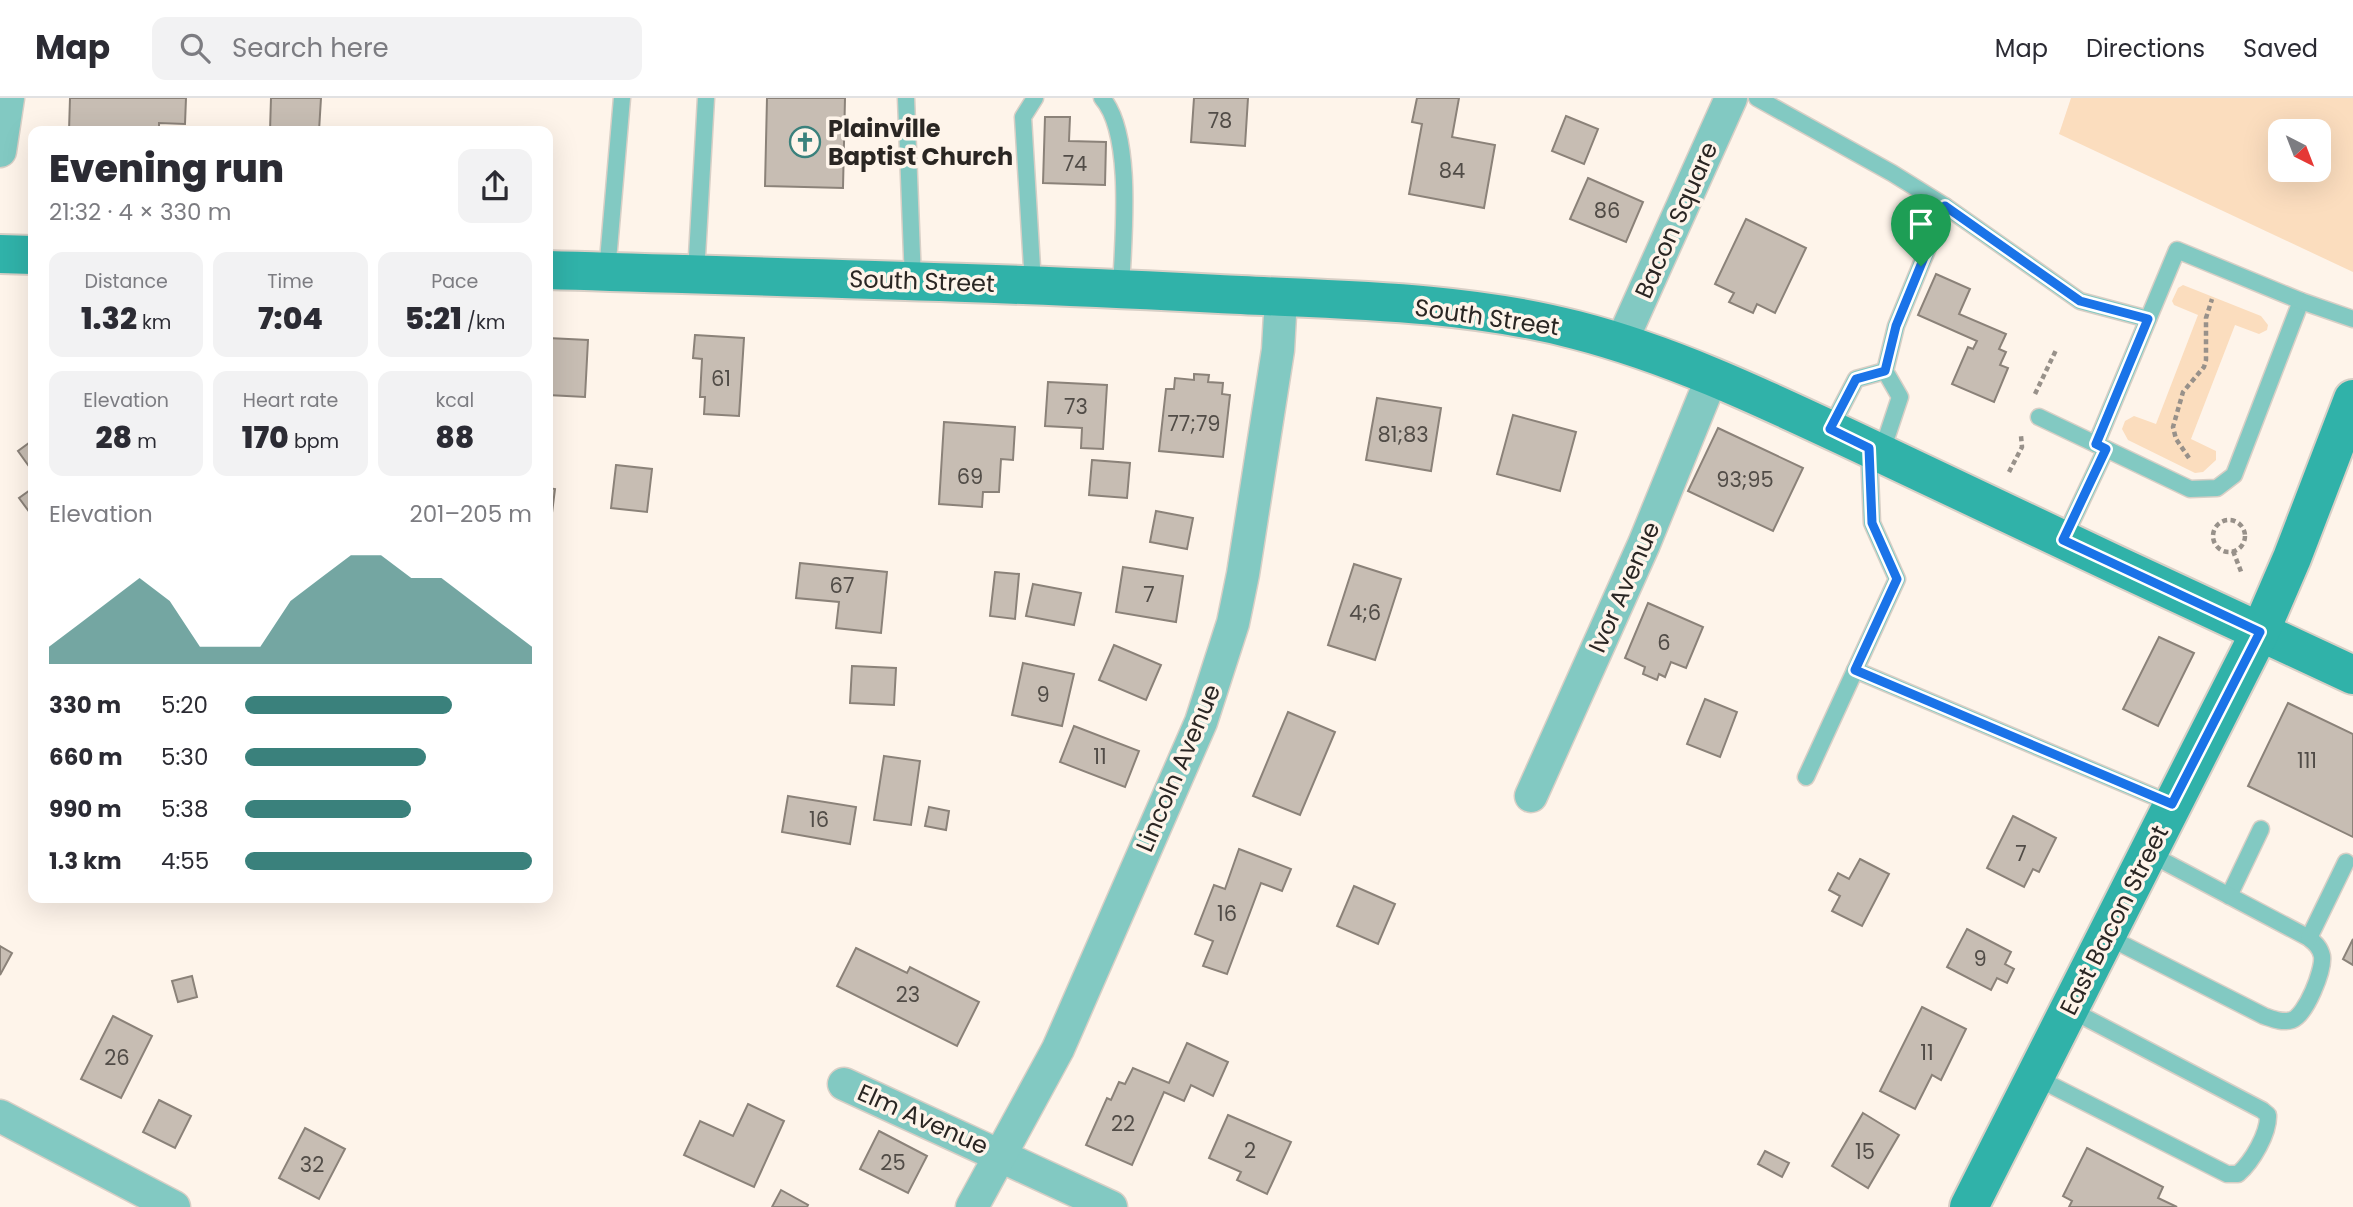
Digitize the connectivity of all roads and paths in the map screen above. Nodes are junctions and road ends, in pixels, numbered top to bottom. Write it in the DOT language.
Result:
graph roads {
  1 [pos="8,98"];
  2 [pos="622,98"];
  3 [pos="706,98"];
  4 [pos="906,98"];
  5 [pos="1035,98"];
  6 [pos="1102,98"];
  7 [pos="1731,98"];
  8 [pos="1757,98"];
  9 [pos="0,151"];
  10 [pos="1945,206"];
  11 [pos="0,254"];
  12 [pos="28,256"];
  13 [pos="553,270"];
  14 [pos="607,272"];
  15 [pos="696,275"];
  16 [pos="913,281"];
  17 [pos="1033,285"];
  18 [pos="1121,288"];
  19 [pos="1281,297"];
  20 [pos="2212,299"];
  21 [pos="2301,301"];
  22 [pos="2148,319"];
  23 [pos="2353,319"];
  24 [pos="1621,343"];
  25 [pos="1885,371"];
  26 [pos="1712,377"];
  27 [pos="2353,399"];
  28 [pos="2039,417"];
  29 [pos="1830,429"];
  30 [pos="2101,446"];
  31 [pos="1875,451"];
  32 [pos="2195,468"];
  33 [pos="2063,540"];
  34 [pos="2233,551"];
  35 [pos="2242,575"];
  36 [pos="2260,632"];
  37 [pos="1855,670"];
  38 [pos="2353,675"];
  39 [pos="1806,777"];
  40 [pos="1531,796"];
  41 [pos="2172,804"];
  42 [pos="2261,829"];
  43 [pos="2148,853"];
  44 [pos="2346,862"];
  45 [pos="2230,896"];
  46 [pos="2106,936"];
  47 [pos="2309,938"];
  48 [pos="2069,1009"];
  49 [pos="2035,1077"];
  50 [pos="845,1084"];
  51 [pos="0,1116"];
  52 [pos="1001,1154"];
  53 [pos="168,1206"];
  54 [pos="972,1207"];
  55 [pos="1111,1207"];
  56 [pos="1969,1207"];
  1 -- 9 [label="street"];
  2 -- 14 [label="lane"];
  3 -- 15 [label="lane"];
  4 -- 16 [label="lane"];
  5 -- 17 [label="lane"];
  6 -- 18 [label="lane"];
  7 -- 24 [label="street, Bacon Square"];
  8 -- 10 [label="lane"];
  10 -- 22 [label="lane"];
  10 -- 25 [label="lane"];
  11 -- 12 [label="main road"];
  13 -- 14 [label="main road, South Street"];
  14 -- 15 [label="main road, South Street"];
  15 -- 16 [label="main road, South Street"];
  16 -- 17 [label="main road, South Street"];
  17 -- 18 [label="main road, South Street"];
  18 -- 19 [label="main road, South Street"];
  19 -- 24 [label="main road, South Street"];
  19 -- 52 [label="street, Lincoln Avenue"];
  20 -- 32 [label="path"];
  21 -- 22 [label="lane"];
  21 -- 23 [label="lane"];
  21 -- 30 [label="lane"];
  22 -- 30 [label="lane"];
  24 -- 26 [label="main road, South Street"];
  25 -- 29 [label="lane"];
  25 -- 31 [label="lane"];
  26 -- 29 [label="main road, South Street"];
  26 -- 40 [label="street, Ivor Avenue"];
  27 -- 36 [label="main road, East Bacon Street"];
  28 -- 30 [label="lane"];
  29 -- 31 [label="main road, South Street"];
  30 -- 33 [label="lane"];
  31 -- 33 [label="main road, South Street"];
  31 -- 37 [label="lane"];
  33 -- 36 [label="main road, South Street"];
  34 -- 34 [label="path"];
  34 -- 35 [label="path"];
  36 -- 38 [label="main road, South Street"];
  36 -- 41 [label="main road, East Bacon Street"];
  37 -- 39 [label="lane"];
  37 -- 41 [label="lane"];
  41 -- 43 [label="main road, East Bacon Street"];
  42 -- 45 [label="lane"];
  43 -- 45 [label="lane"];
  43 -- 46 [label="main road, East Bacon Street"];
  44 -- 47 [label="lane"];
  45 -- 47 [label="lane"];
  46 -- 47 [label="lane"];
  46 -- 48 [label="main road, East Bacon Street"];
  48 -- 49 [label="main road, East Bacon Street"];
  48 -- 49 [label="lane"];
  49 -- 56 [label="main road, East Bacon Street"];
  50 -- 52 [label="street, Elm Avenue"];
  51 -- 53 [label="street"];
  52 -- 54 [label="street, Lincoln Avenue"];
  52 -- 55 [label="street, Elm Avenue"];
}
